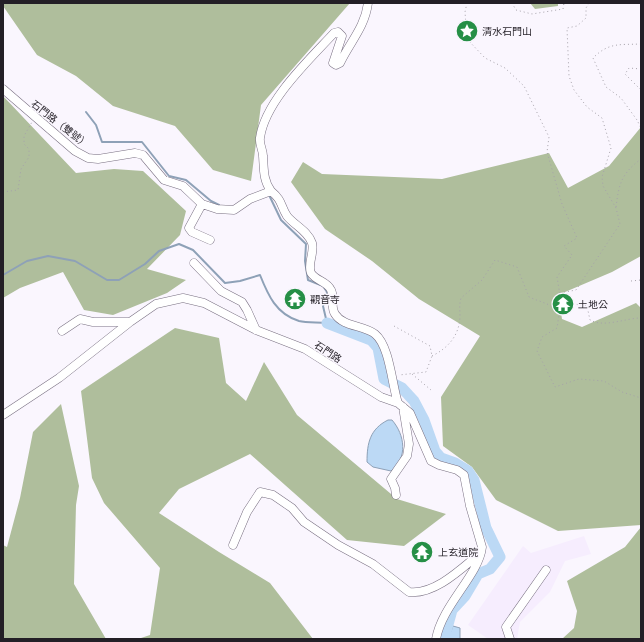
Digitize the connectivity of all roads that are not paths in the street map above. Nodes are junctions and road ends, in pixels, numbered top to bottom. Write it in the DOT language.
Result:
graph roads {
  1 [pos="368,3"];
  2 [pos="3,89"];
  3 [pos="271,191"];
  4 [pos="202,204"];
  5 [pos="210,240"];
  6 [pos="194,263"];
  7 [pos="130,322"];
  8 [pos="256,330"];
  9 [pos="62,331"];
  10 [pos="400,405"];
  11 [pos="3,415"];
  12 [pos="396,495"];
  13 [pos="233,545"];
  14 [pos="481,552"];
  15 [pos="546,570"];
  16 [pos="436,639"];
  17 [pos="510,639"];
  1 -- 3 [label="street"];
  2 -- 4 [label="street, 石門路（雙號）"];
  3 -- 4 [label="street, 石門路（雙號）"];
  3 -- 10 [label="street"];
  4 -- 5 [label="street"];
  6 -- 8 [label="street"];
  7 -- 8 [label="street, 石門路"];
  7 -- 9 [label="street"];
  7 -- 11 [label="street, 石門路"];
  8 -- 10 [label="street, 石門路"];
  10 -- 12 [label="street"];
  10 -- 14 [label="street"];
  13 -- 14 [label="street"];
  14 -- 16 [label="street"];
  15 -- 17 [label="street"];
}
